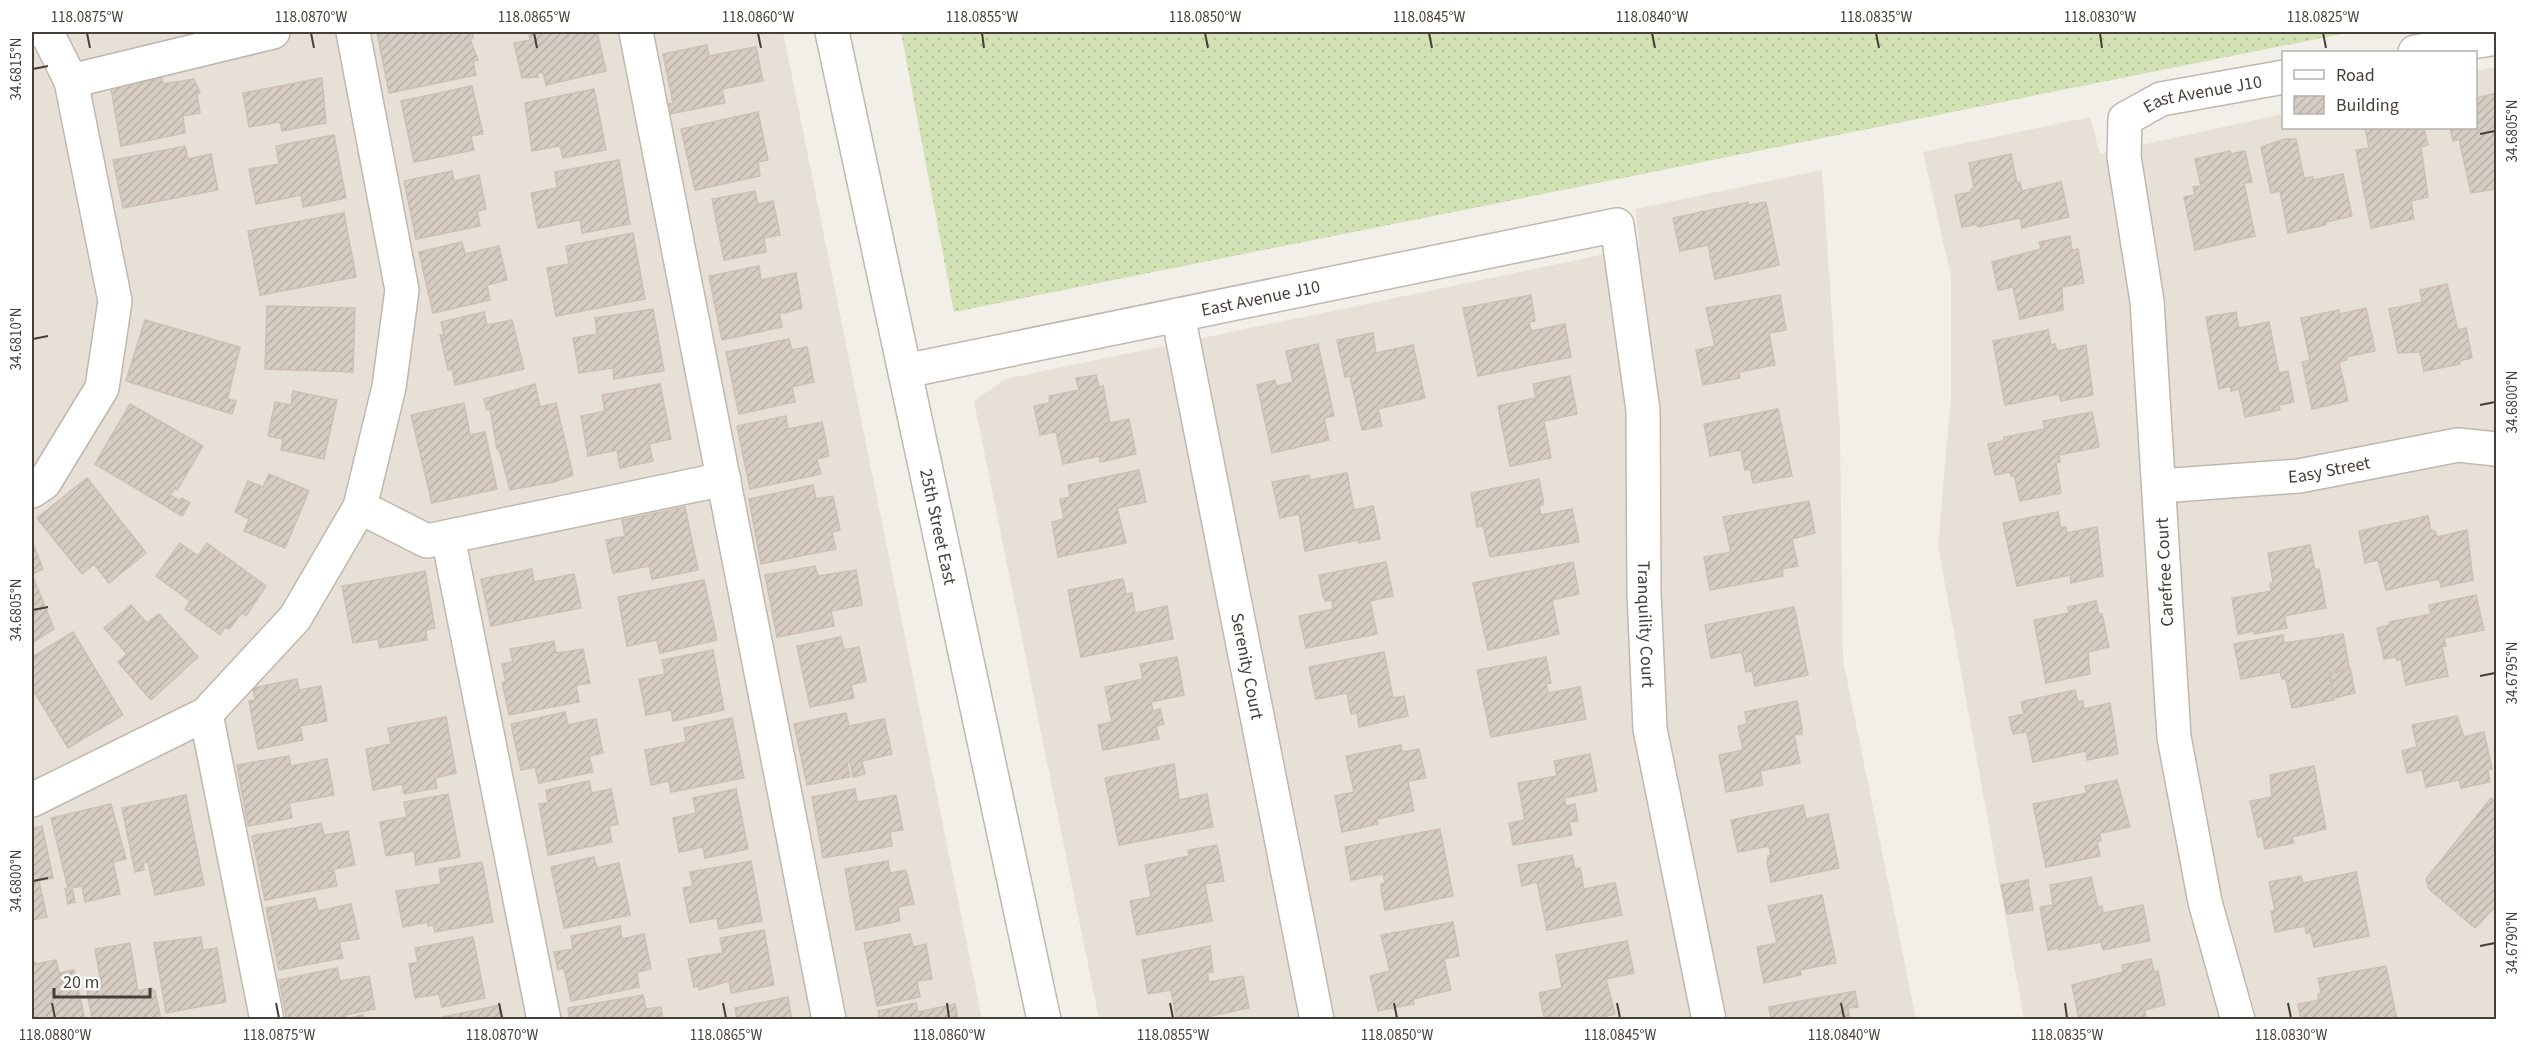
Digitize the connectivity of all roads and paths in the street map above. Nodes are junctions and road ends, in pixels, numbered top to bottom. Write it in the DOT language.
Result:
graph roads {
  1 [pos="43,32"];
  2 [pos="273,32"];
  3 [pos="353,32"];
  4 [pos="636,32"];
  5 [pos="832,32"];
  6 [pos="2496,38"];
  7 [pos="2421,51"];
  8 [pos="2282,76"];
  9 [pos="71,81"];
  10 [pos="2125,119"];
  11 [pos="1617,225"];
  12 [pos="1178,315"];
  13 [pos="905,371"];
  14 [pos="2496,449"];
  15 [pos="724,479"];
  16 [pos="2160,486"];
  17 [pos="32,490"];
  18 [pos="360,507"];
  19 [pos="448,537"];
  20 [pos="206,714"];
  21 [pos="32,800"];
  22 [pos="267,1020"];
  23 [pos="544,1020"];
  24 [pos="829,1020"];
  25 [pos="1044,1020"];
  26 [pos="1317,1020"];
  27 [pos="1710,1020"];
  28 [pos="2238,1020"];
  1 -- 9 [label="street"];
  2 -- 9 [label="street"];
  3 -- 18 [label="street"];
  4 -- 15 [label="street"];
  5 -- 13 [label="street, 25th Street East"];
  6 -- 7 [label="street"];
  8 -- 10 [label="street, East Avenue J10"];
  9 -- 17 [label="street"];
  10 -- 16 [label="street, Carefree Court"];
  11 -- 12 [label="street, East Avenue J10"];
  11 -- 27 [label="street, Tranquility Court"];
  12 -- 13 [label="street, East Avenue J10"];
  12 -- 26 [label="street, Serenity Court"];
  13 -- 25 [label="street, 25th Street East"];
  14 -- 16 [label="street, Easy Street"];
  15 -- 19 [label="street"];
  15 -- 24 [label="street"];
  16 -- 28 [label="street, Carefree Court"];
  18 -- 19 [label="street"];
  18 -- 20 [label="street"];
  19 -- 23 [label="street"];
  20 -- 21 [label="street"];
  20 -- 22 [label="street"];
}
